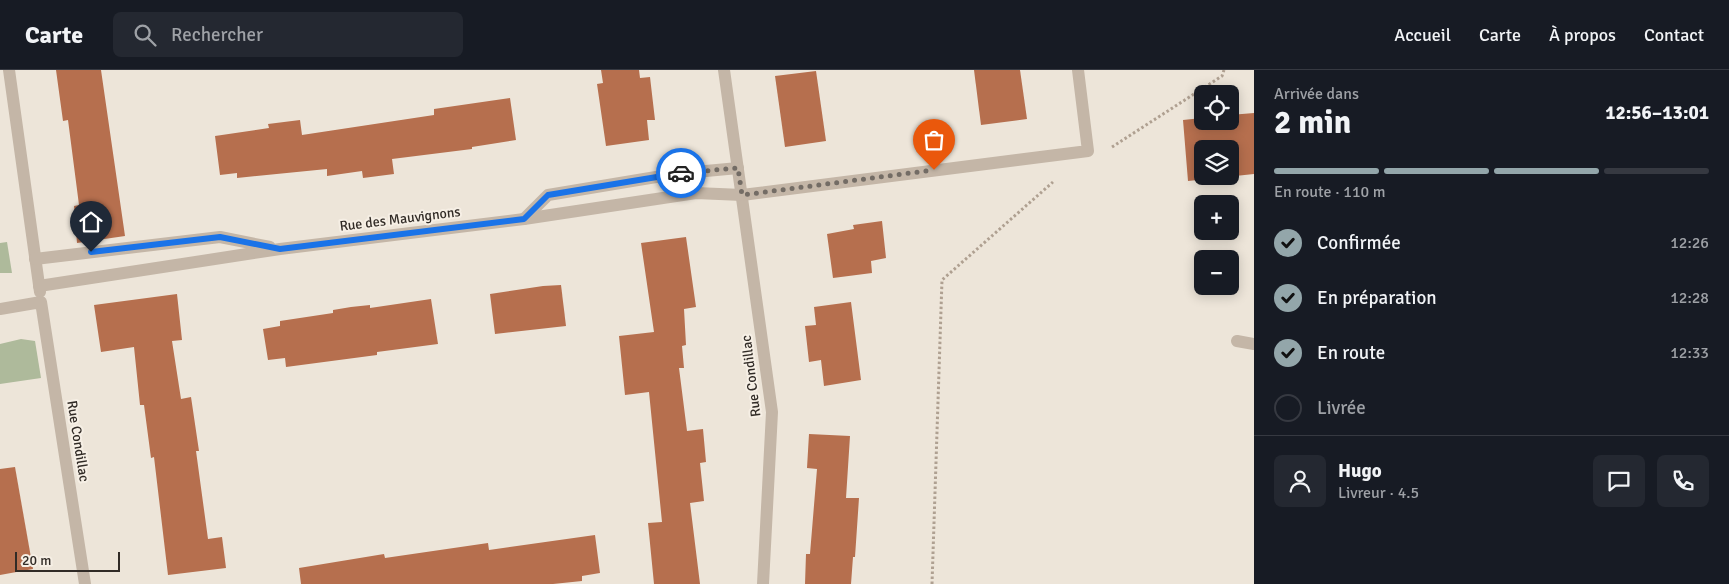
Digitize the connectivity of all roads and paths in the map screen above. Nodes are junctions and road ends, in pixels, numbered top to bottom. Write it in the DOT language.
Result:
graph roads {
  1 [pos="9,70"];
  2 [pos="724,70"];
  3 [pos="1078,70"];
  4 [pos="1224,70"];
  5 [pos="1088,151"];
  6 [pos="738,168"];
  7 [pos="742,195"];
  8 [pos="524,219"];
  9 [pos="280,249"];
  10 [pos="34,258"];
  11 [pos="38,286"];
  12 [pos="41,302"];
  13 [pos="0,309"];
  14 [pos="1237,341"];
  15 [pos="1254,344"];
  16 [pos="85,584"];
  17 [pos="762,584"];
  18 [pos="932,584"];
  1 -- 10 [label="street, Rue Condillac"];
  2 -- 6 [label="street"];
  3 -- 5 [label="street"];
  4 -- 5 [label="path"];
  5 -- 7 [label="street, Rue des Mauvignons"];
  5 -- 18 [label="path"];
  6 -- 7 [label="street"];
  6 -- 8 [label="street"];
  7 -- 8 [label="street, Rue des Mauvignons"];
  7 -- 17 [label="street, Rue Condillac"];
  8 -- 9 [label="street, Rue des Mauvignons"];
  9 -- 10 [label="street, Rue des Mauvignons"];
  9 -- 11 [label="street, Rue des Mauvignons"];
  10 -- 11 [label="street, Rue Condillac"];
  11 -- 12 [label="street, Rue Condillac"];
  12 -- 13 [label="street"];
  12 -- 16 [label="street, Rue Condillac"];
  14 -- 15 [label="street"];
}
